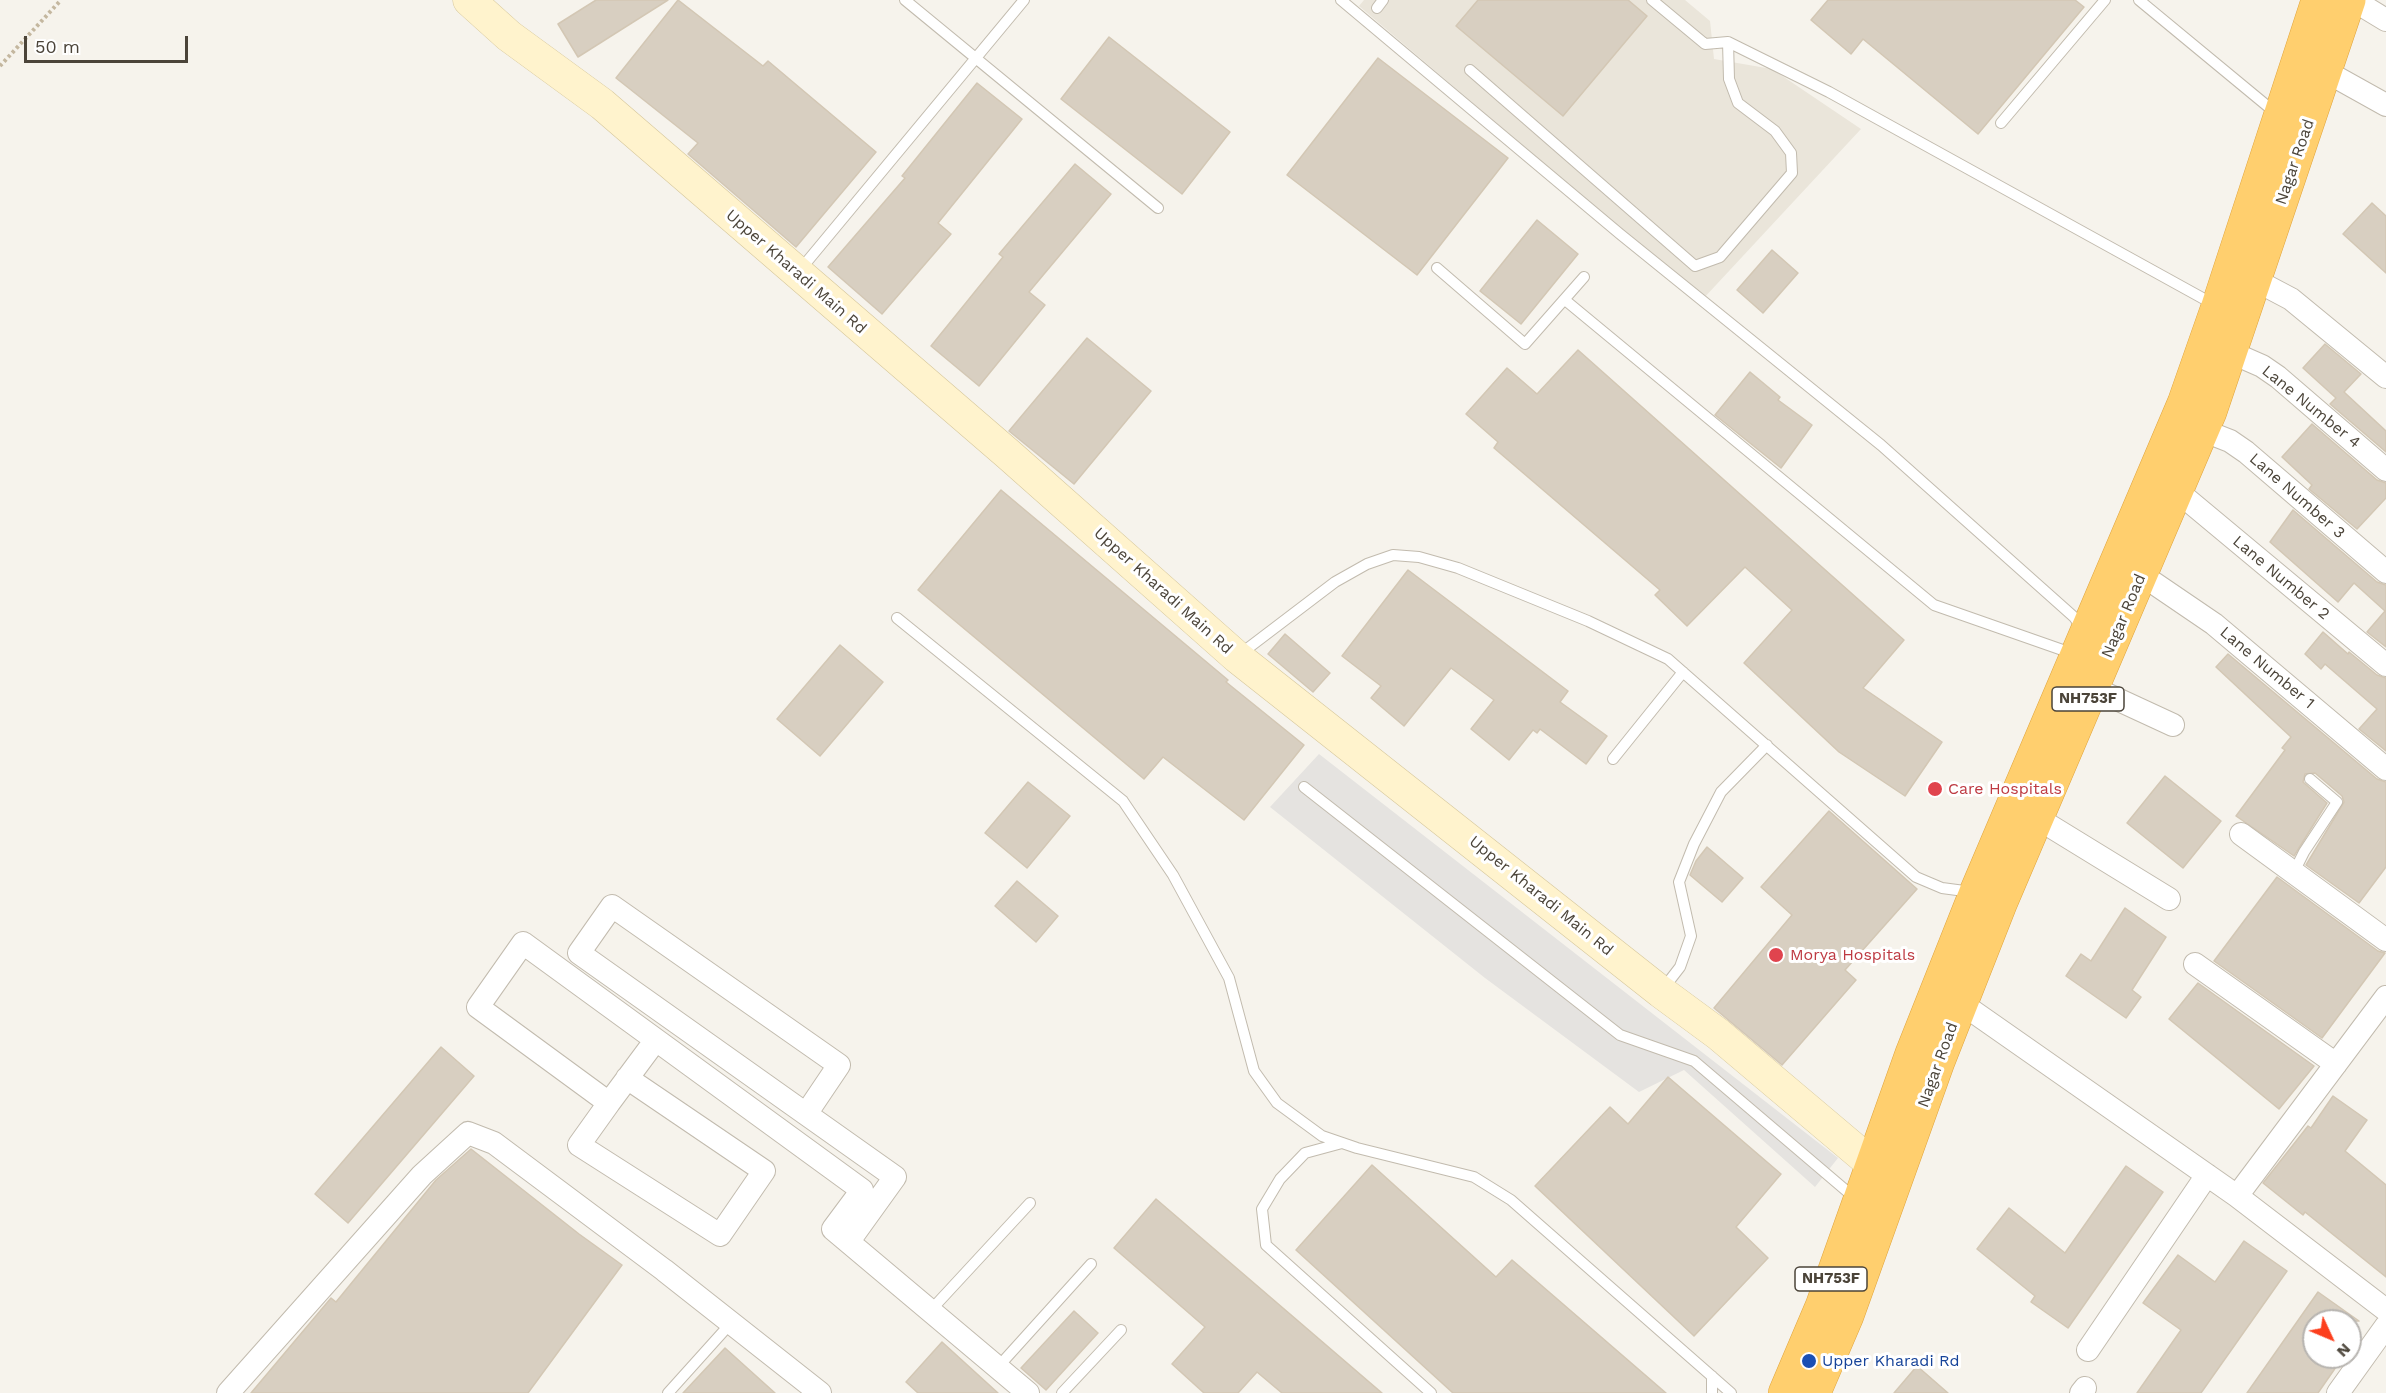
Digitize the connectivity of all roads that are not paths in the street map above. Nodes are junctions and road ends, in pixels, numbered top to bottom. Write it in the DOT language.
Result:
graph roads {
  1 [pos="469,0"];
  2 [pos="905,0"];
  3 [pos="1024,0"];
  4 [pos="1341,0"];
  5 [pos="1652,0"];
  6 [pos="2105,0"];
  7 [pos="2139,0"];
  8 [pos="2318,0"];
  9 [pos="2351,0"];
  10 [pos="2386,20"];
  11 [pos="1728,42"];
  12 [pos="975,59"];
  13 [pos="1470,70"];
  14 [pos="2325,70"];
  15 [pos="2386,105"];
  16 [pos="2279,116"];
  17 [pos="2001,123"];
  18 [pos="1158,208"];
  19 [pos="2257,228"];
  20 [pos="1437,268"];
  21 [pos="797,273"];
  22 [pos="1584,277"];
  23 [pos="2255,280"];
  24 [pos="1564,300"];
  25 [pos="2218,306"];
  26 [pos="2230,352"];
  27 [pos="2386,377"];
  28 [pos="2202,430"];
  29 [pos="2386,470"];
  30 [pos="2176,492"];
  31 [pos="2386,572"];
  32 [pos="2142,575"];
  33 [pos="897,618"];
  34 [pos="2081,644"];
  35 [pos="1237,657"];
  36 [pos="2385,663"];
  37 [pos="1683,672"];
  38 [pos="2093,688"];
  39 [pos="2173,725"];
  40 [pos="1767,745"];
  41 [pos="1613,759"];
  42 [pos="2386,769"];
  43 [pos="2310,779"];
  44 [pos="1304,788"];
  45 [pos="2037,818"];
  46 [pos="2241,834"];
  47 [pos="2294,872"];
  48 [pos="1976,892"];
  49 [pos="2169,899"];
  50 [pos="2386,940"];
  51 [pos="2195,964"];
  52 [pos="1661,992"];
  53 [pos="2386,997"];
  54 [pos="1961,1003"];
  55 [pos="655,1041"];
  56 [pos="2336,1064"];
  57 [pos="627,1078"];
  58 [pos="609,1103"];
  59 [pos="806,1114"];
  60 [pos="1342,1143"];
  61 [pos="1872,1164"];
  62 [pos="2207,1175"];
  63 [pos="2237,1196"];
  64 [pos="1859,1202"];
  65 [pos="1030,1203"];
  66 [pos="849,1241"];
  67 [pos="1091,1264"];
  68 [pos="931,1310"];
  69 [pos="2386,1310"];
  70 [pos="731,1323"];
  71 [pos="2386,1326"];
  72 [pos="1121,1330"];
  73 [pos="2088,1350"];
  74 [pos="998,1367"];
  75 [pos="1712,1376"];
  76 [pos="1818,1391"];
  77 [pos="228,1393"];
  78 [pos="668,1393"];
  79 [pos="819,1393"];
  80 [pos="1028,1393"];
  81 [pos="1062,1393"];
  82 [pos="1431,1393"];
  83 [pos="1712,1393"];
  84 [pos="1731,1393"];
  85 [pos="1785,1393"];
  86 [pos="2338,1393"];
  1 -- 21 [label="street, Upper Kharadi Main Rd"];
  2 -- 12 [label="lane"];
  3 -- 12 [label="lane"];
  4 -- 34 [label="lane"];
  5 -- 11 [label="lane"];
  6 -- 17 [label="lane"];
  7 -- 16 [label="lane"];
  8 -- 16 [label="highway, Nagar Road / NH753F"];
  9 -- 10 [label="street"];
  9 -- 14 [label="highway, Nagar Road / NH753F"];
  11 -- 13 [label="lane"];
  11 -- 25 [label="lane"];
  12 -- 18 [label="lane"];
  12 -- 21 [label="lane"];
  14 -- 15 [label="street"];
  14 -- 19 [label="highway, Nagar Road / NH753F"];
  16 -- 19 [label="highway, Nagar Road / NH753F"];
  19 -- 23 [label="highway, Nagar Road / NH753F"];
  19 -- 25 [label="highway, Nagar Road / NH753F"];
  20 -- 24 [label="lane"];
  21 -- 35 [label="street, Upper Kharadi Main Rd"];
  22 -- 24 [label="lane"];
  23 -- 26 [label="highway, Nagar Road / NH753F"];
  23 -- 27 [label="street"];
  24 -- 34 [label="lane"];
  25 -- 34 [label="highway, Nagar Road / NH753F"];
  26 -- 28 [label="highway, Nagar Road / NH753F"];
  26 -- 29 [label="street, Lane Number 4"];
  28 -- 30 [label="highway, Nagar Road / NH753F"];
  28 -- 31 [label="street, Lane Number 3"];
  30 -- 32 [label="highway, Nagar Road / NH753F"];
  30 -- 36 [label="street, Lane Number 2"];
  32 -- 38 [label="highway, Nagar Road / NH753F"];
  32 -- 42 [label="street, Lane Number 1"];
  33 -- 60 [label="lane"];
  34 -- 48 [label="highway, Nagar Road / NH753F"];
  35 -- 37 [label="lane"];
  35 -- 52 [label="street, Upper Kharadi Main Rd"];
  37 -- 40 [label="lane"];
  37 -- 41 [label="lane"];
  38 -- 39 [label="street"];
  38 -- 45 [label="highway, Nagar Road / NH753F"];
  40 -- 48 [label="lane"];
  40 -- 52 [label="lane"];
  43 -- 47 [label="lane"];
  44 -- 64 [label="lane"];
  45 -- 49 [label="street"];
  45 -- 54 [label="highway, Nagar Road / NH753F"];
  46 -- 47 [label="street"];
  47 -- 50 [label="street"];
  48 -- 61 [label="highway, Nagar Road / NH753F"];
  51 -- 56 [label="street"];
  52 -- 61 [label="street, Upper Kharadi Main Rd"];
  53 -- 56 [label="street"];
  54 -- 62 [label="street"];
  54 -- 76 [label="highway, Nagar Road / NH753F"];
  55 -- 57 [label="street"];
  55 -- 58 [label="street"];
  55 -- 66 [label="street"];
  56 -- 63 [label="street"];
  57 -- 58 [label="street"];
  57 -- 58 [label="street"];
  59 -- 59 [label="street"];
  59 -- 66 [label="street"];
  60 -- 75 [label="lane"];
  60 -- 82 [label="lane"];
  61 -- 64 [label="highway, Nagar Road / NH753F"];
  62 -- 63 [label="street"];
  62 -- 73 [label="street"];
  63 -- 69 [label="street"];
  64 -- 85 [label="highway, Nagar Road / NH753F"];
  65 -- 68 [label="lane"];
  66 -- 68 [label="street"];
  67 -- 74 [label="lane"];
  68 -- 74 [label="street"];
  70 -- 77 [label="street"];
  70 -- 78 [label="lane"];
  70 -- 79 [label="street"];
  71 -- 86 [label="street"];
  72 -- 81 [label="lane"];
  74 -- 80 [label="street"];
  75 -- 83 [label="lane"];
  75 -- 84 [label="lane"];
}
